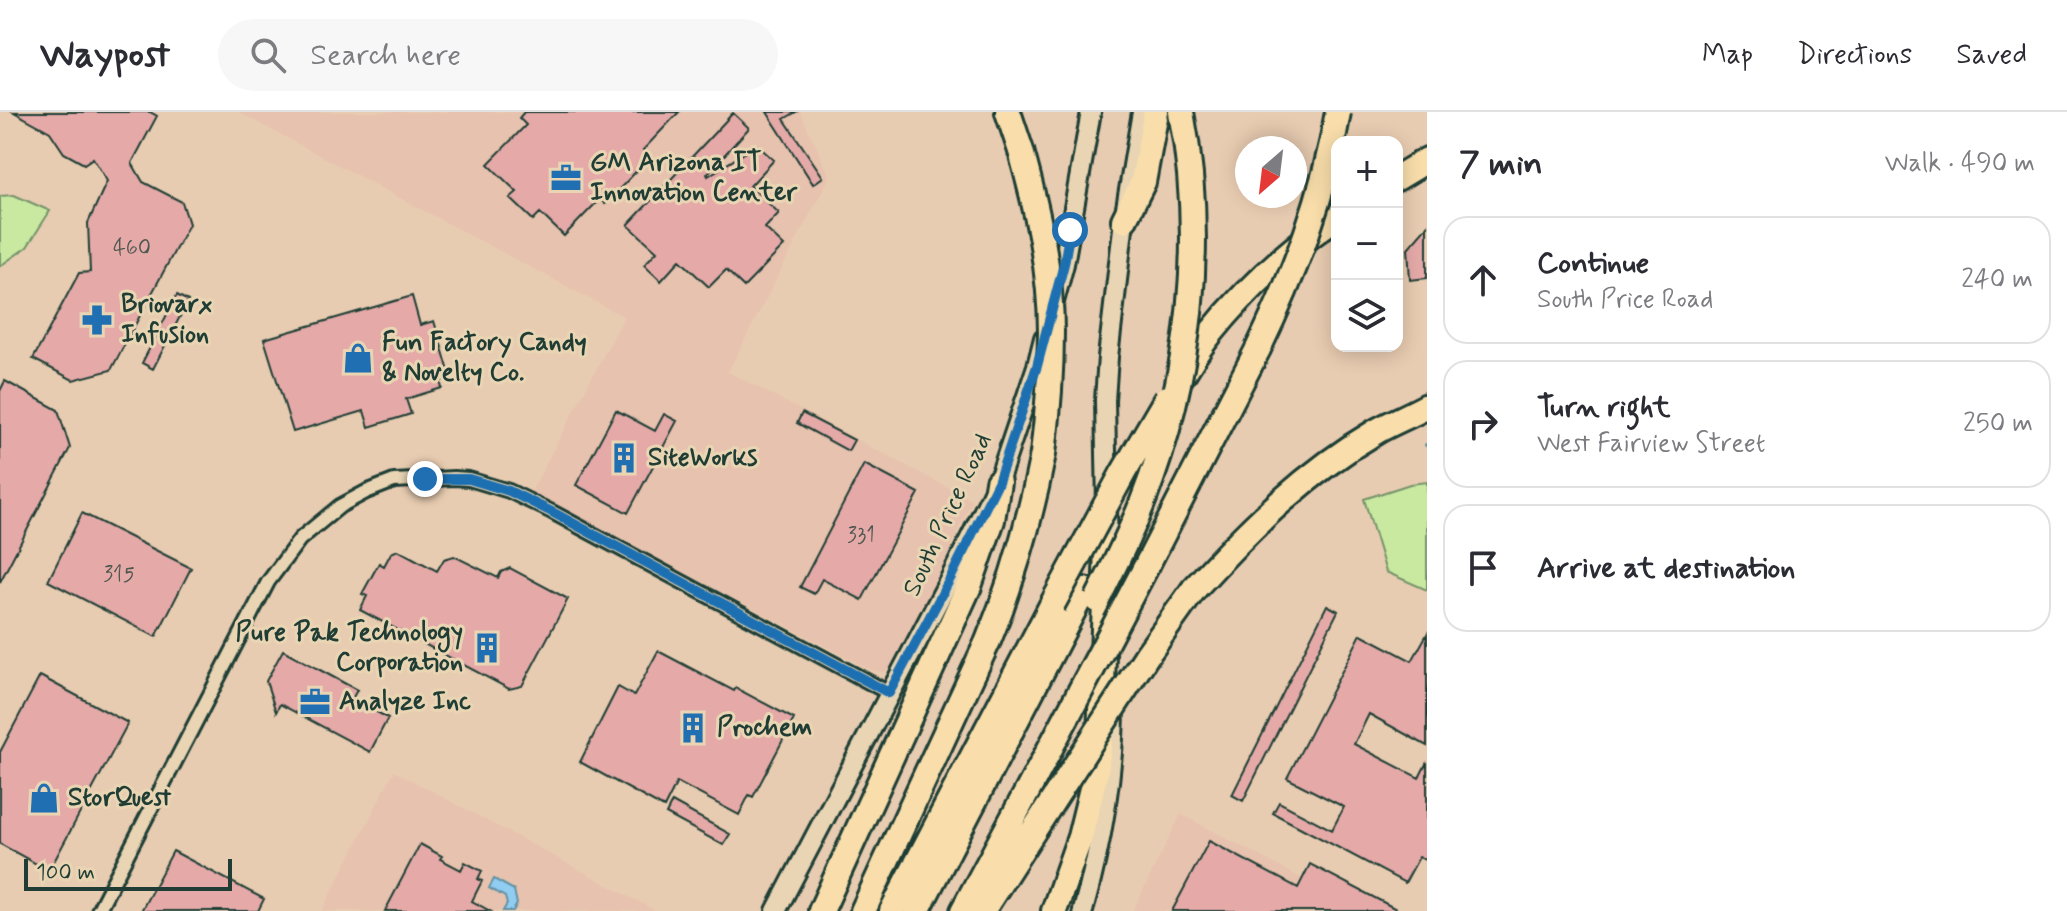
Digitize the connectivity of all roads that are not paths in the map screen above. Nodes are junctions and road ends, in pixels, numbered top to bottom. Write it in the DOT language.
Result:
graph roads {
  1 [pos="1008,112"];
  2 [pos="1091,112"];
  3 [pos="1142,112"];
  4 [pos="1156,112"];
  5 [pos="1168,112"];
  6 [pos="1181,112"];
  7 [pos="1338,112"];
  8 [pos="1427,160"];
  9 [pos="1403,174"];
  10 [pos="1124,220"];
  11 [pos="1331,220"];
  12 [pos="1427,406"];
  13 [pos="998,482"];
  14 [pos="1107,547"];
  15 [pos="1090,595"];
  16 [pos="889,693"];
  17 [pos="98,911"];
  18 [pos="776,911"];
  19 [pos="821,911"];
  20 [pos="863,911"];
  21 [pos="892,911"];
  22 [pos="917,911"];
  23 [pos="934,911"];
  24 [pos="963,911"];
  25 [pos="982,911"];
  26 [pos="1054,911"];
  27 [pos="1083,911"];
  1 -- 20 [label="highway, bridge"];
  2 -- 13 [label="main road, South Price Road"];
  3 -- 10 [label="main road"];
  4 -- 10 [label="highway"];
  5 -- 15 [label="highway, bridge"];
  6 -- 15 [label="highway, bridge"];
  7 -- 24 [label="highway, bridge"];
  8 -- 9 [label="highway"];
  10 -- 14 [label="main road"];
  11 -- 21 [label="highway, bridge"];
  12 -- 25 [label="highway, bridge"];
  13 -- 16 [label="main road, South Price Road"];
  13 -- 19 [label="highway"];
  14 -- 26 [label="highway"];
  14 -- 27 [label="main road"];
  15 -- 22 [label="highway"];
  15 -- 23 [label="highway"];
  16 -- 17 [label="street"];
  16 -- 18 [label="main road, South Price Road"];
}
